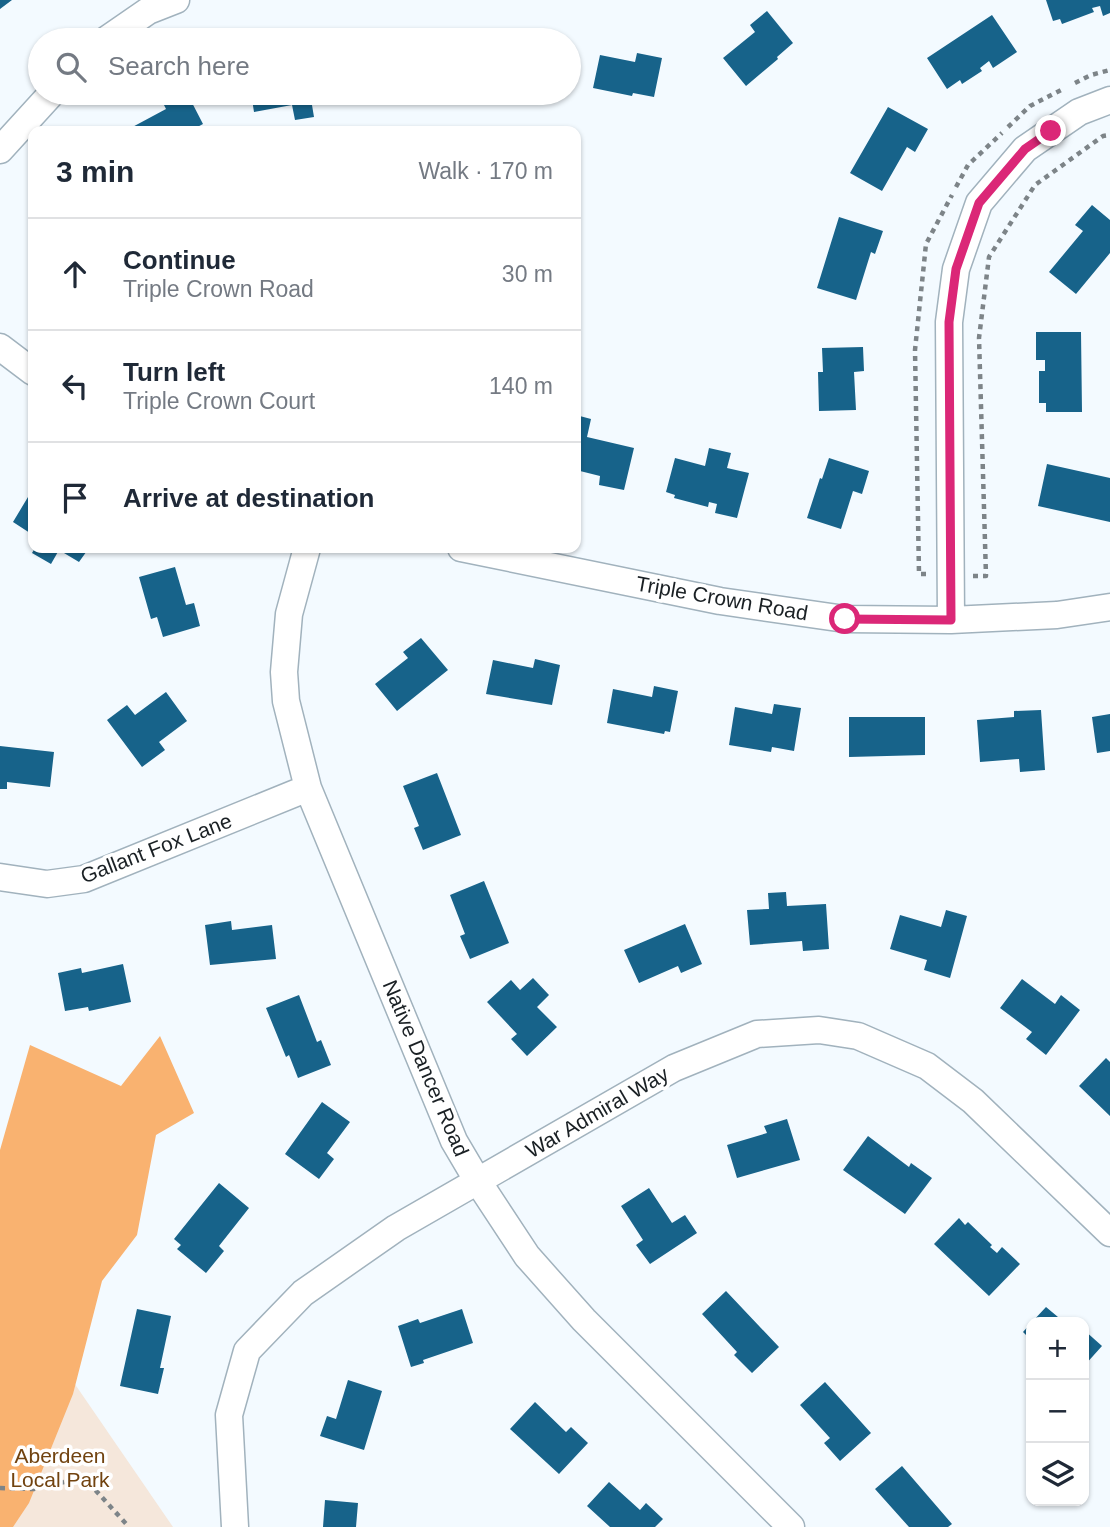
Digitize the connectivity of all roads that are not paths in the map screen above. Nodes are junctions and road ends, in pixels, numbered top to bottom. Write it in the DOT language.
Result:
graph roads {
  1 [pos="176,0"];
  2 [pos="123,28"];
  3 [pos="1110,100"];
  4 [pos="41,105"];
  5 [pos="0,150"];
  6 [pos="0,347"];
  7 [pos="28,368"];
  8 [pos="306,553"];
  9 [pos="486,553"];
  10 [pos="1110,607"];
  11 [pos="951,620"];
  12 [pos="308,788"];
  13 [pos="0,877"];
  14 [pos="477,1180"];
  15 [pos="1110,1234"];
  16 [pos="235,1527"];
  17 [pos="790,1527"];
  1 -- 2 [label="street"];
  3 -- 11 [label="street"];
  4 -- 5 [label="street"];
  6 -- 7 [label="street"];
  8 -- 12 [label="street, Native Dancer Road"];
  9 -- 11 [label="street, Triple Crown Road"];
  10 -- 11 [label="street, Triple Crown Road"];
  12 -- 13 [label="street, Gallant Fox Lane"];
  12 -- 14 [label="street, Native Dancer Road"];
  14 -- 15 [label="street, War Admiral Way"];
  14 -- 16 [label="street, War Admiral Way"];
  14 -- 17 [label="street, Native Dancer Road"];
}
